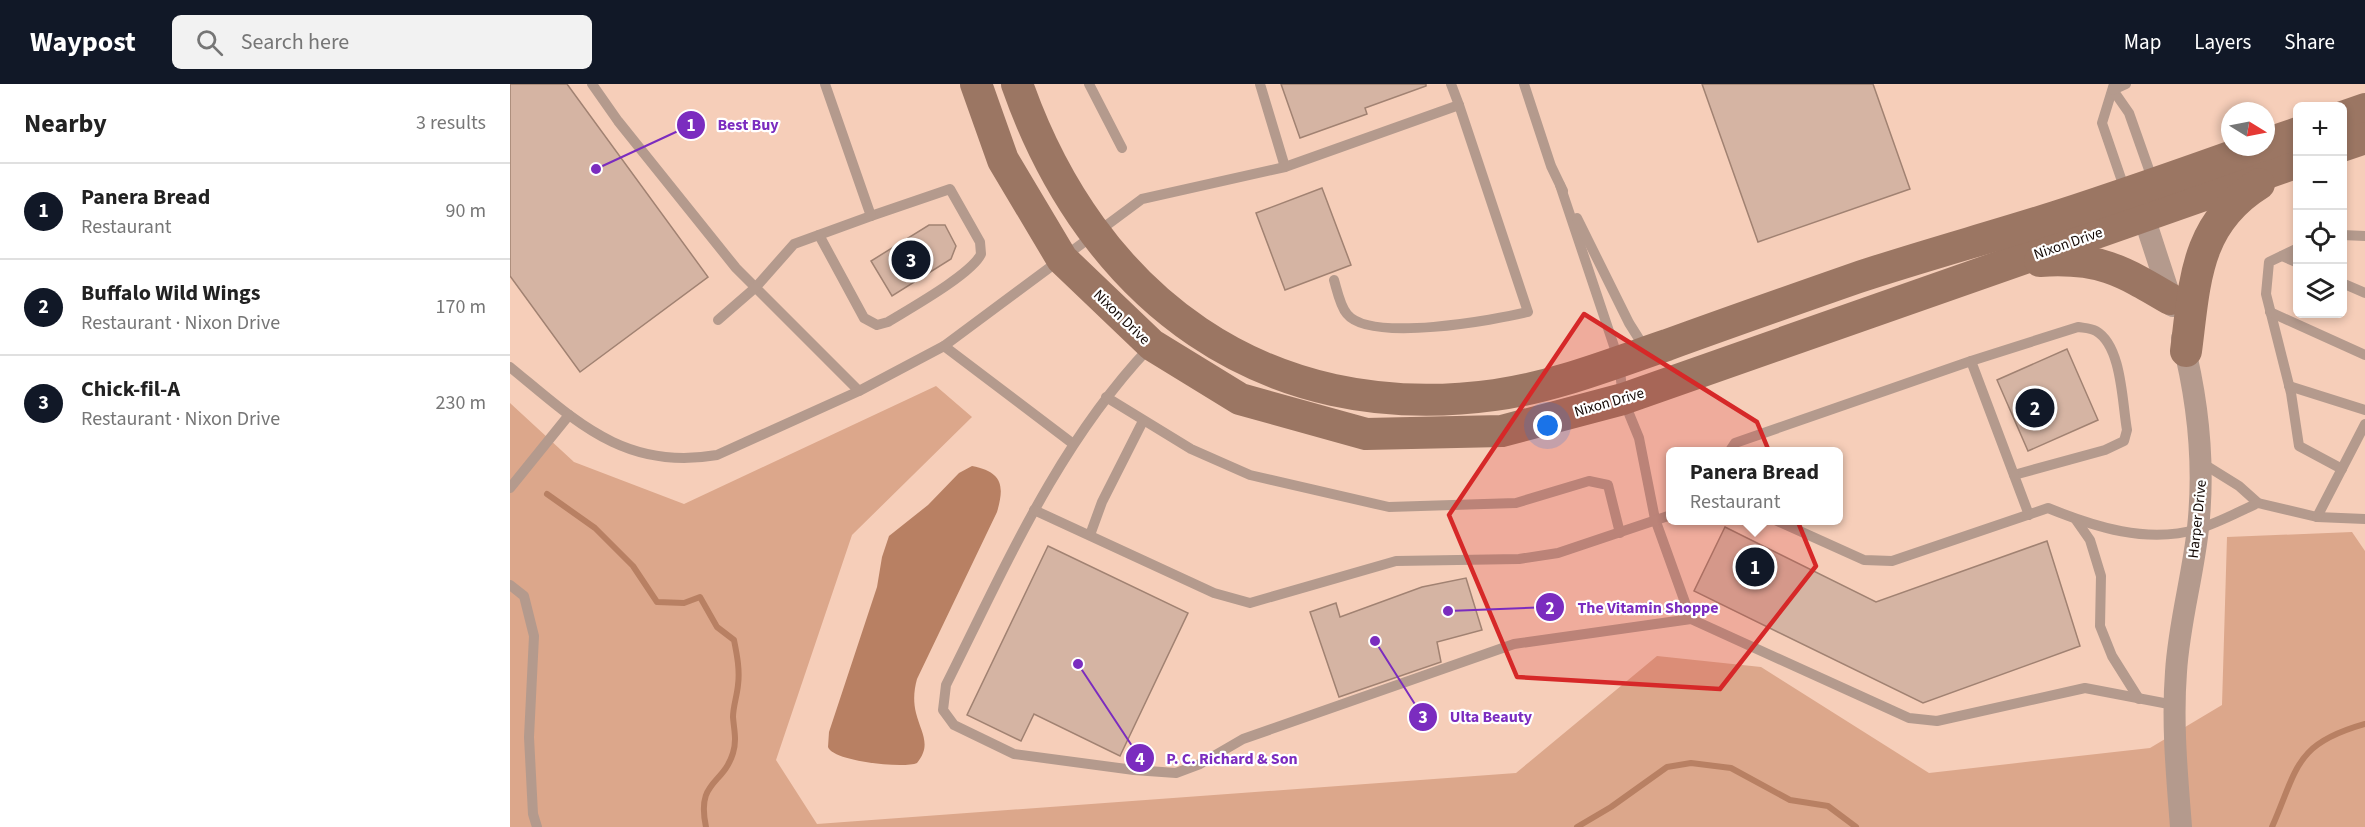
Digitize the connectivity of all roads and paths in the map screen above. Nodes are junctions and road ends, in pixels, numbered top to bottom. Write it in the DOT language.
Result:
graph roads {
  1 [pos="592,84"];
  2 [pos="825,84"];
  3 [pos="976,84"];
  4 [pos="1017,84"];
  5 [pos="1089,84"];
  6 [pos="1260,84"];
  7 [pos="1451,84"];
  8 [pos="1524,84"];
  9 [pos="2126,84"];
  10 [pos="2114,87"];
  11 [pos="1459,105"];
  12 [pos="2365,109"];
  13 [pos="2347,116"];
  14 [pos="2293,135"];
  15 [pos="2365,138"];
  16 [pos="2275,141"];
  17 [pos="2347,145"];
  18 [pos="1122,148"];
  19 [pos="2237,156"];
  20 [pos="2293,164"];
  21 [pos="1285,167"];
  22 [pos="1560,185"];
  23 [pos="2141,198"];
  24 [pos="871,216"];
  25 [pos="819,234"];
  26 [pos="1095,235"];
  27 [pos="2347,235"];
  28 [pos="2365,236"];
  29 [pos="2293,250"];
  30 [pos="2282,256"];
  31 [pos="1062,259"];
  32 [pos="2293,261"];
  33 [pos="2013,262"];
  34 [pos="1334,280"];
  35 [pos="2347,285"];
  36 [pos="756,287"];
  37 [pos="2365,293"];
  38 [pos="2170,299"];
  39 [pos="2270,312"];
  40 [pos="718,320"];
  41 [pos="1152,345"];
  42 [pos="945,346"];
  43 [pos="2186,351"];
  44 [pos="2365,355"];
  45 [pos="1633,356"];
  46 [pos="1971,361"];
  47 [pos="510,367"];
  48 [pos="2289,386"];
  49 [pos="860,391"];
  50 [pos="1106,397"];
  51 [pos="1623,399"];
  52 [pos="2365,410"];
  53 [pos="569,415"];
  54 [pos="1143,421"];
  55 [pos="2365,424"];
  56 [pos="1072,443"];
  57 [pos="1732,447"];
  58 [pos="2202,463"];
  59 [pos="2342,469"];
  60 [pos="2014,475"];
  61 [pos="510,488"];
  62 [pos="2258,503"];
  63 [pos="1034,510"];
  64 [pos="2029,515"];
  65 [pos="1666,516"];
  66 [pos="2317,517"];
  67 [pos="1655,519"];
  68 [pos="2365,519"];
  69 [pos="2076,520"];
  70 [pos="1786,525"];
  71 [pos="2198,529"];
  72 [pos="1620,533"];
  73 [pos="1090,535"];
  74 [pos="510,585"];
  75 [pos="1692,619"];
  76 [pos="2139,699"];
  77 [pos="2174,705"];
  78 [pos="537,827"];
  79 [pos="2181,827"];
  1 -- 36 [label="lane"];
  2 -- 24 [label="lane"];
  3 -- 31 [label="street, Nixon Drive"];
  4 -- 26 [label="street, Nixon Drive"];
  5 -- 18 [label="lane"];
  6 -- 21 [label="lane"];
  7 -- 11 [label="lane"];
  8 -- 22 [label="lane"];
  9 -- 10 [label="lane"];
  10 -- 23 [label="lane, Harper Drive"];
  10 -- 23 [label="lane, Harper Drive"];
  11 -- 21 [label="lane"];
  11 -- 34 [label="lane"];
  12 -- 13 [label="street"];
  14 -- 16 [label="street"];
  15 -- 17 [label="street"];
  19 -- 23 [label="street, Nixon Drive"];
  20 -- 23 [label="street, Nixon Drive"];
  20 -- 43 [label="street"];
  21 -- 26 [label="lane"];
  22 -- 45 [label="lane"];
  22 -- 45 [label="lane"];
  23 -- 33 [label="street, Nixon Drive"];
  23 -- 38 [label="street, Harper Drive"];
  23 -- 45 [label="street, Nixon Drive"];
  24 -- 25 [label="lane"];
  24 -- 25 [label="lane"];
  25 -- 36 [label="lane"];
  26 -- 31 [label="lane"];
  26 -- 45 [label="street, Nixon Drive"];
  27 -- 28 [label="lane"];
  29 -- 30 [label="lane"];
  30 -- 32 [label="lane"];
  30 -- 39 [label="lane"];
  31 -- 41 [label="street, Nixon Drive"];
  31 -- 42 [label="lane"];
  33 -- 38 [label="street"];
  33 -- 51 [label="street, Nixon Drive"];
  35 -- 37 [label="lane"];
  36 -- 40 [label="lane"];
  36 -- 49 [label="lane"];
  38 -- 43 [label="street, Harper Drive"];
  39 -- 44 [label="lane"];
  39 -- 48 [label="lane"];
  41 -- 50 [label="lane"];
  41 -- 51 [label="street, Nixon Drive"];
  42 -- 49 [label="lane"];
  42 -- 56 [label="lane"];
  43 -- 58 [label="street, Harper Drive"];
  45 -- 51 [label="lane"];
  46 -- 57 [label="lane"];
  46 -- 60 [label="lane"];
  46 -- 60 [label="lane"];
  47 -- 53 [label="lane"];
  48 -- 52 [label="lane"];
  48 -- 59 [label="lane"];
  49 -- 53 [label="lane"];
  50 -- 54 [label="lane"];
  50 -- 56 [label="lane"];
  51 -- 67 [label="lane"];
  53 -- 61 [label="lane"];
  54 -- 72 [label="lane"];
  54 -- 73 [label="lane"];
  55 -- 59 [label="lane"];
  56 -- 63 [label="lane"];
  58 -- 62 [label="lane"];
  58 -- 71 [label="street, Harper Drive"];
  59 -- 66 [label="lane"];
  60 -- 64 [label="lane"];
  62 -- 66 [label="lane"];
  62 -- 71 [label="lane"];
  63 -- 73 [label="lane"];
  63 -- 75 [label="lane"];
  64 -- 69 [label="lane"];
  64 -- 70 [label="lane"];
  65 -- 67 [label="lane"];
  66 -- 68 [label="lane"];
  67 -- 72 [label="lane"];
  67 -- 75 [label="lane"];
  69 -- 71 [label="lane"];
  69 -- 76 [label="lane"];
  71 -- 77 [label="street, Harper Drive"];
  72 -- 73 [label="lane"];
  74 -- 78 [label="lane"];
  75 -- 76 [label="lane"];
  76 -- 77 [label="lane"];
  77 -- 79 [label="street, Harper Drive"];
}
